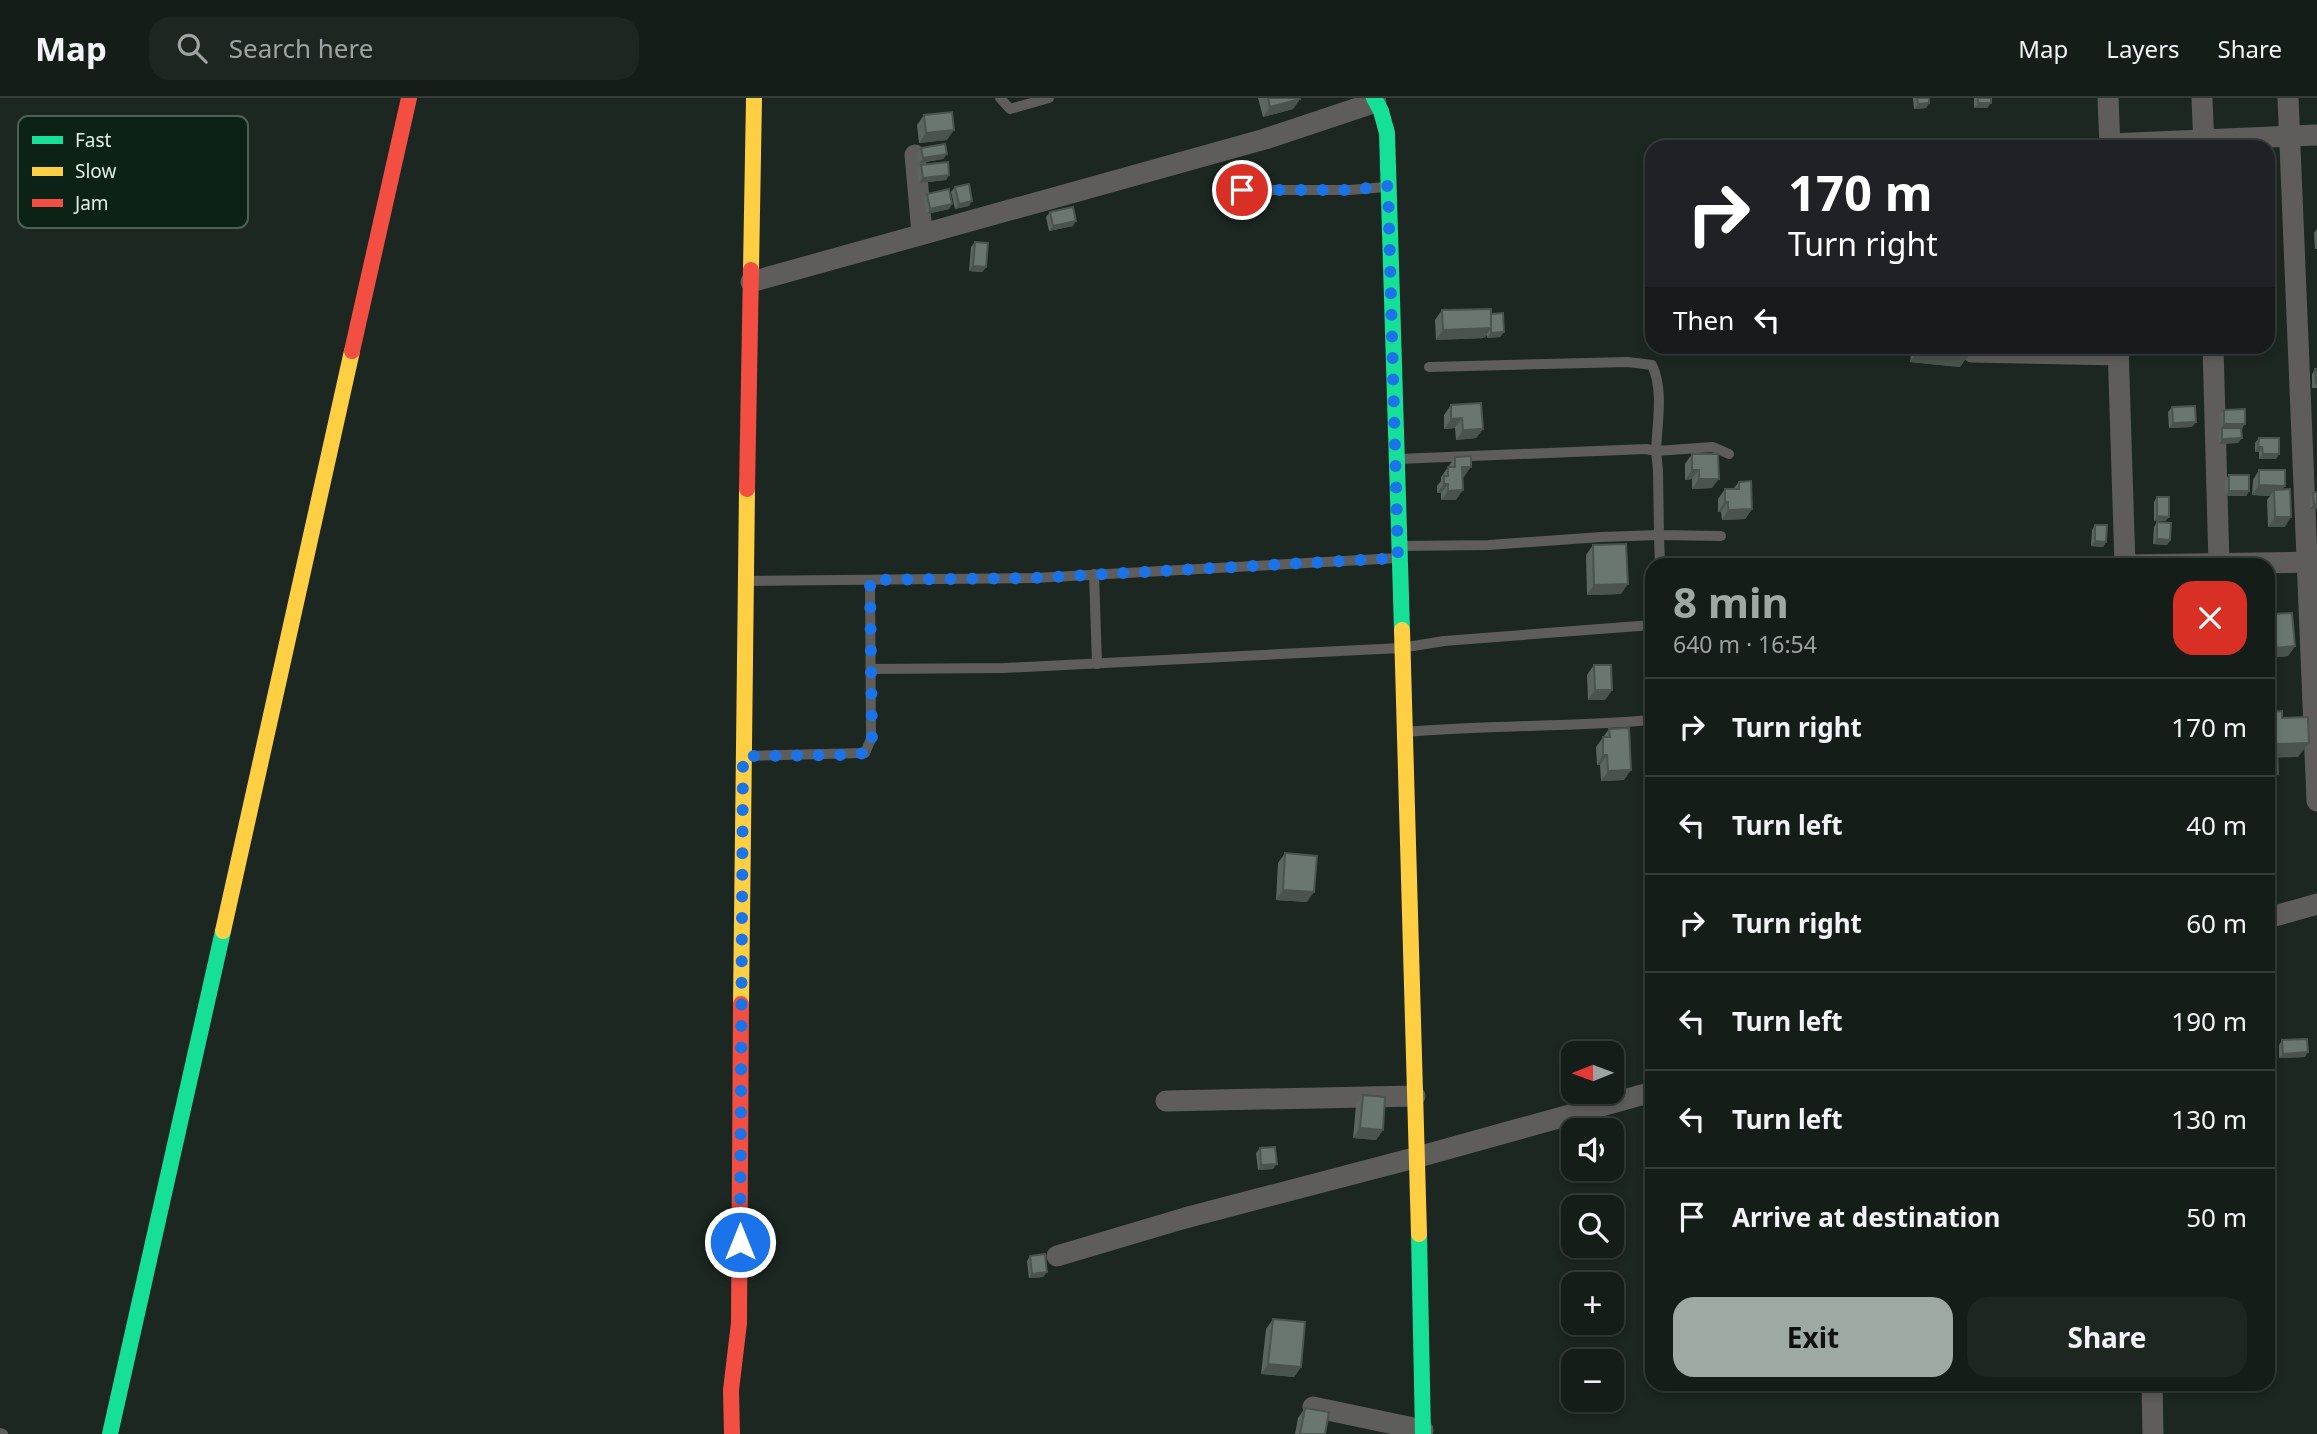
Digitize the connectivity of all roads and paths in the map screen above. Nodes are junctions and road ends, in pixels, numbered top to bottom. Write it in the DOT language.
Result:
graph roads {
  1 [pos="409,98"];
  2 [pos="754,98"];
  3 [pos="1000,98"];
  4 [pos="1049,98"];
  5 [pos="2108,98"];
  6 [pos="2202,98"];
  7 [pos="2288,98"];
  8 [pos="1375,100"];
  9 [pos="2317,135"];
  10 [pos="2290,136"];
  11 [pos="2110,140"];
  12 [pos="2204,140"];
  13 [pos="2241,140"];
  14 [pos="915,155"];
  15 [pos="1388,186"];
  16 [pos="1242,190"];
  17 [pos="922,233"];
  18 [pos="751,282"];
  19 [pos="2118,354"];
  20 [pos="2213,354"];
  21 [pos="1429,367"];
  22 [pos="1656,451"];
  23 [pos="1729,454"];
  24 [pos="1395,459"];
  25 [pos="1659,535"];
  26 [pos="1721,537"];
  27 [pos="1398,552"];
  28 [pos="1660,558"];
  29 [pos="2125,558"];
  30 [pos="2218,558"];
  31 [pos="2311,562"];
  32 [pos="2275,563"];
  33 [pos="1094,574"];
  34 [pos="870,580"];
  35 [pos="746,581"];
  36 [pos="1645,626"];
  37 [pos="1401,648"];
  38 [pos="1097,664"];
  39 [pos="871,669"];
  40 [pos="1645,720"];
  41 [pos="1404,733"];
  42 [pos="743,756"];
  43 [pos="2317,801"];
  44 [pos="2317,904"];
  45 [pos="2275,916"];
  46 [pos="1645,1094"];
  47 [pos="1415,1096"];
  48 [pos="1166,1101"];
  49 [pos="1418,1157"];
  50 [pos="1057,1256"];
  51 [pos="2152,1391"];
  52 [pos="1313,1407"];
  53 [pos="1423,1432"];
  54 [pos="110,1434"];
  55 [pos="732,1434"];
  56 [pos="2153,1434"];
  1 -- 54 [label="street"];
  2 -- 18 [label="street"];
  3 -- 4 [label="lane"];
  5 -- 11 [label="street"];
  6 -- 12 [label="street"];
  7 -- 10 [label="street"];
  8 -- 15 [label="street"];
  8 -- 17 [label="street"];
  9 -- 10 [label="street"];
  10 -- 13 [label="street"];
  10 -- 31 [label="street"];
  14 -- 17 [label="street"];
  15 -- 16 [label="lane"];
  15 -- 24 [label="street"];
  17 -- 18 [label="street"];
  18 -- 35 [label="street"];
  19 -- 29 [label="street"];
  20 -- 30 [label="street"];
  21 -- 22 [label="lane"];
  22 -- 23 [label="lane"];
  22 -- 24 [label="lane"];
  22 -- 25 [label="lane"];
  24 -- 27 [label="street"];
  25 -- 26 [label="lane"];
  25 -- 27 [label="lane"];
  25 -- 28 [label="lane"];
  27 -- 33 [label="lane"];
  27 -- 37 [label="street"];
  31 -- 32 [label="street"];
  31 -- 43 [label="street"];
  33 -- 34 [label="lane"];
  33 -- 38 [label="lane"];
  34 -- 35 [label="lane"];
  34 -- 39 [label="lane"];
  35 -- 42 [label="street"];
  36 -- 37 [label="lane"];
  37 -- 38 [label="lane"];
  37 -- 41 [label="street"];
  38 -- 39 [label="lane"];
  39 -- 42 [label="lane"];
  40 -- 41 [label="lane"];
  41 -- 47 [label="street"];
  42 -- 55 [label="street"];
  44 -- 45 [label="street"];
  46 -- 49 [label="street"];
  47 -- 48 [label="street"];
  47 -- 49 [label="street"];
  49 -- 50 [label="street"];
  49 -- 53 [label="street"];
  51 -- 56 [label="street"];
  52 -- 53 [label="street"];
}
